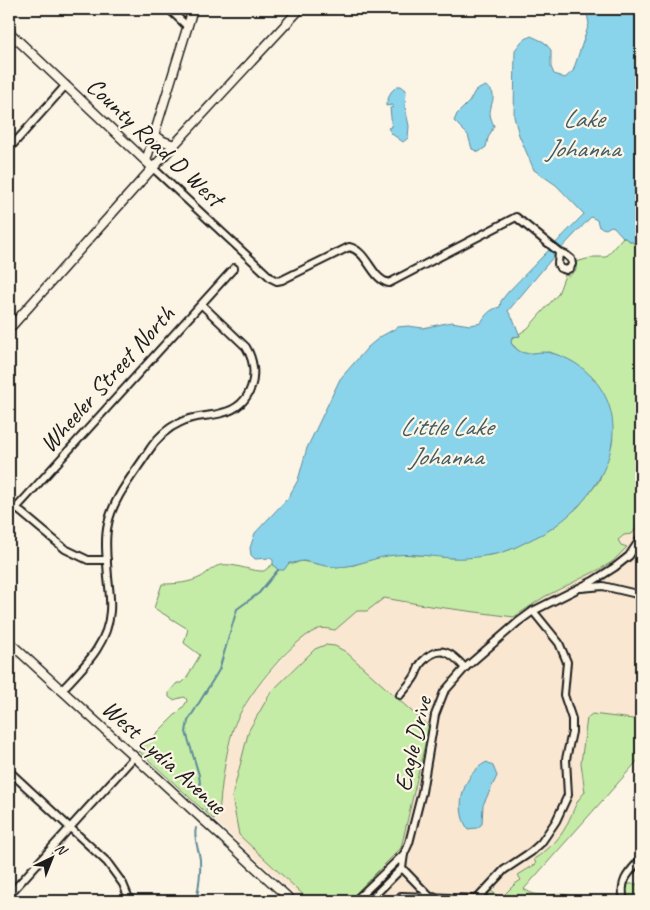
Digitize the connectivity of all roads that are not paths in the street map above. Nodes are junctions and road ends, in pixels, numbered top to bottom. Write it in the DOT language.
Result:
graph roads {
  1 [pos="169,9"];
  2 [pos="194,9"];
  3 [pos="300,9"];
  4 [pos="188,27"];
  5 [pos="9,32"];
  6 [pos="66,85"];
  7 [pos="155,134"];
  8 [pos="174,145"];
  9 [pos="9,148"];
  10 [pos="146,161"];
  11 [pos="153,168"];
  12 [pos="559,252"];
  13 [pos="234,268"];
  14 [pos="202,305"];
  15 [pos="9,329"];
  16 [pos="16,508"];
  17 [pos="9,516"];
  18 [pos="641,538"];
  19 [pos="107,560"];
  20 [pos="602,575"];
  21 [pos="603,586"];
  22 [pos="579,588"];
  23 [pos="641,595"];
  24 [pos="533,611"];
  25 [pos="9,642"];
  26 [pos="465,668"];
  27 [pos="62,690"];
  28 [pos="400,695"];
  29 [pos="134,757"];
  30 [pos="9,771"];
  31 [pos="70,827"];
  32 [pos="404,854"];
  33 [pos="641,859"];
  34 [pos="402,868"];
  35 [pos="9,895"];
  36 [pos="401,896"];
  37 [pos="431,898"];
  38 [pos="9,899"];
  39 [pos="12,901"];
  40 [pos="130,901"];
  41 [pos="292,901"];
  42 [pos="356,901"];
  43 [pos="369,901"];
  44 [pos="624,901"];
  1 -- 4 [label="street"];
  2 -- 4 [label="street"];
  3 -- 8 [label="street"];
  4 -- 7 [label="street"];
  5 -- 6 [label="street, County Road D West"];
  6 -- 9 [label="street"];
  6 -- 10 [label="street, County Road D West"];
  7 -- 8 [label="street"];
  7 -- 10 [label="street"];
  8 -- 11 [label="street"];
  10 -- 11 [label="street, County Road D West"];
  11 -- 12 [label="street, County Road D West"];
  11 -- 15 [label="street"];
  13 -- 14 [label="street, Wheeler Street North"];
  14 -- 16 [label="street, Wheeler Street North"];
  14 -- 19 [label="street"];
  16 -- 17 [label="street, Wheeler Street North"];
  16 -- 19 [label="street"];
  18 -- 20 [label="street, Eagle Drive"];
  19 -- 27 [label="street"];
  20 -- 21 [label="street"];
  20 -- 22 [label="street, Eagle Drive"];
  21 -- 22 [label="street, Eagle Drive"];
  21 -- 23 [label="street, Eagle Drive"];
  22 -- 24 [label="street, Eagle Drive"];
  24 -- 26 [label="street, Eagle Drive"];
  24 -- 37 [label="street"];
  25 -- 27 [label="street, West Lydia Avenue"];
  26 -- 28 [label="street"];
  26 -- 32 [label="street, Eagle Drive"];
  27 -- 29 [label="street, West Lydia Avenue"];
  29 -- 31 [label="street"];
  29 -- 41 [label="street, West Lydia Avenue"];
  30 -- 31 [label="street"];
  31 -- 35 [label="street"];
  31 -- 40 [label="street"];
  32 -- 34 [label="street, Eagle Drive"];
  32 -- 42 [label="street, Eagle Drive"];
  33 -- 44 [label="street"];
  34 -- 37 [label="street"];
  34 -- 43 [label="street"];
  36 -- 37 [label="street"];
  38 -- 39 [label="street"];
}
